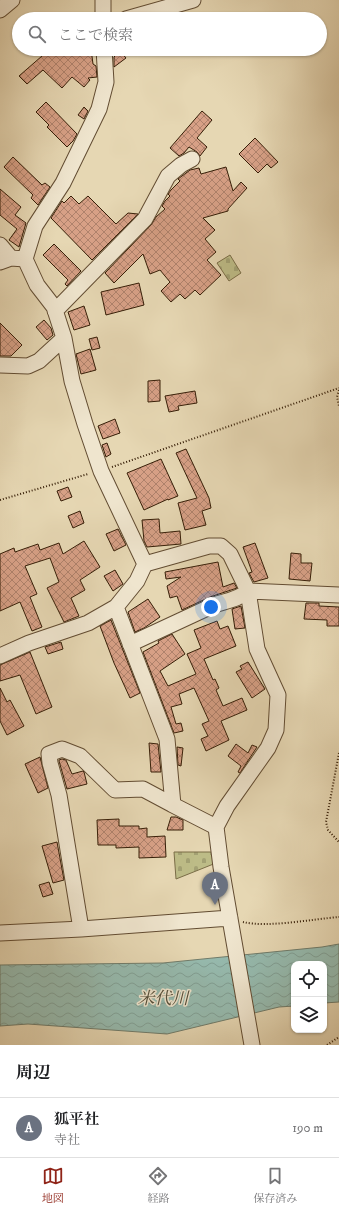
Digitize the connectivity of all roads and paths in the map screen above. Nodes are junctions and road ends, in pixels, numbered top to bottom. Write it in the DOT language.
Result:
graph roads {
  1 [pos="12,0"];
  2 [pos="103,0"];
  3 [pos="193,0"];
  4 [pos="0,10"];
  5 [pos="103,12"];
  6 [pos="151,12"];
  7 [pos="104,56"];
  8 [pos="192,159"];
  9 [pos="0,245"];
  10 [pos="12,260"];
  11 [pos="55,310"];
  12 [pos="64,338"];
  13 [pos="0,365"];
  14 [pos="339,389"];
  15 [pos="339,406"];
  16 [pos="101,471"];
  17 [pos="0,500"];
  18 [pos="145,564"];
  19 [pos="248,591"];
  20 [pos="339,595"];
  21 [pos="116,607"];
  22 [pos="130,644"];
  23 [pos="0,656"];
  24 [pos="339,753"];
  25 [pos="173,804"];
  26 [pos="216,827"];
  27 [pos="339,842"];
  28 [pos="339,917"];
  29 [pos="230,918"];
  30 [pos="81,929"];
  31 [pos="0,933"];
  32 [pos="339,1037"];
  33 [pos="252,1045"];
  34 [pos="327,1045"];
  1 -- 4 [label="street"];
  2 -- 5 [label="street"];
  3 -- 6 [label="street"];
  7 -- 10 [label="street"];
  8 -- 11 [label="street"];
  9 -- 10 [label="street"];
  10 -- 11 [label="street"];
  11 -- 12 [label="street"];
  12 -- 13 [label="street"];
  12 -- 16 [label="street"];
  14 -- 15 [label="path"];
  14 -- 16 [label="path"];
  16 -- 17 [label="path"];
  16 -- 18 [label="street"];
  18 -- 19 [label="street"];
  18 -- 21 [label="street"];
  19 -- 20 [label="street"];
  19 -- 22 [label="street"];
  19 -- 26 [label="street"];
  21 -- 22 [label="street"];
  21 -- 23 [label="street"];
  22 -- 25 [label="street"];
  24 -- 27 [label="path"];
  25 -- 26 [label="street"];
  25 -- 30 [label="street"];
  26 -- 29 [label="street"];
  28 -- 29 [label="path"];
  29 -- 30 [label="street"];
  29 -- 33 [label="street"];
  30 -- 31 [label="street"];
  32 -- 34 [label="path"];
}
